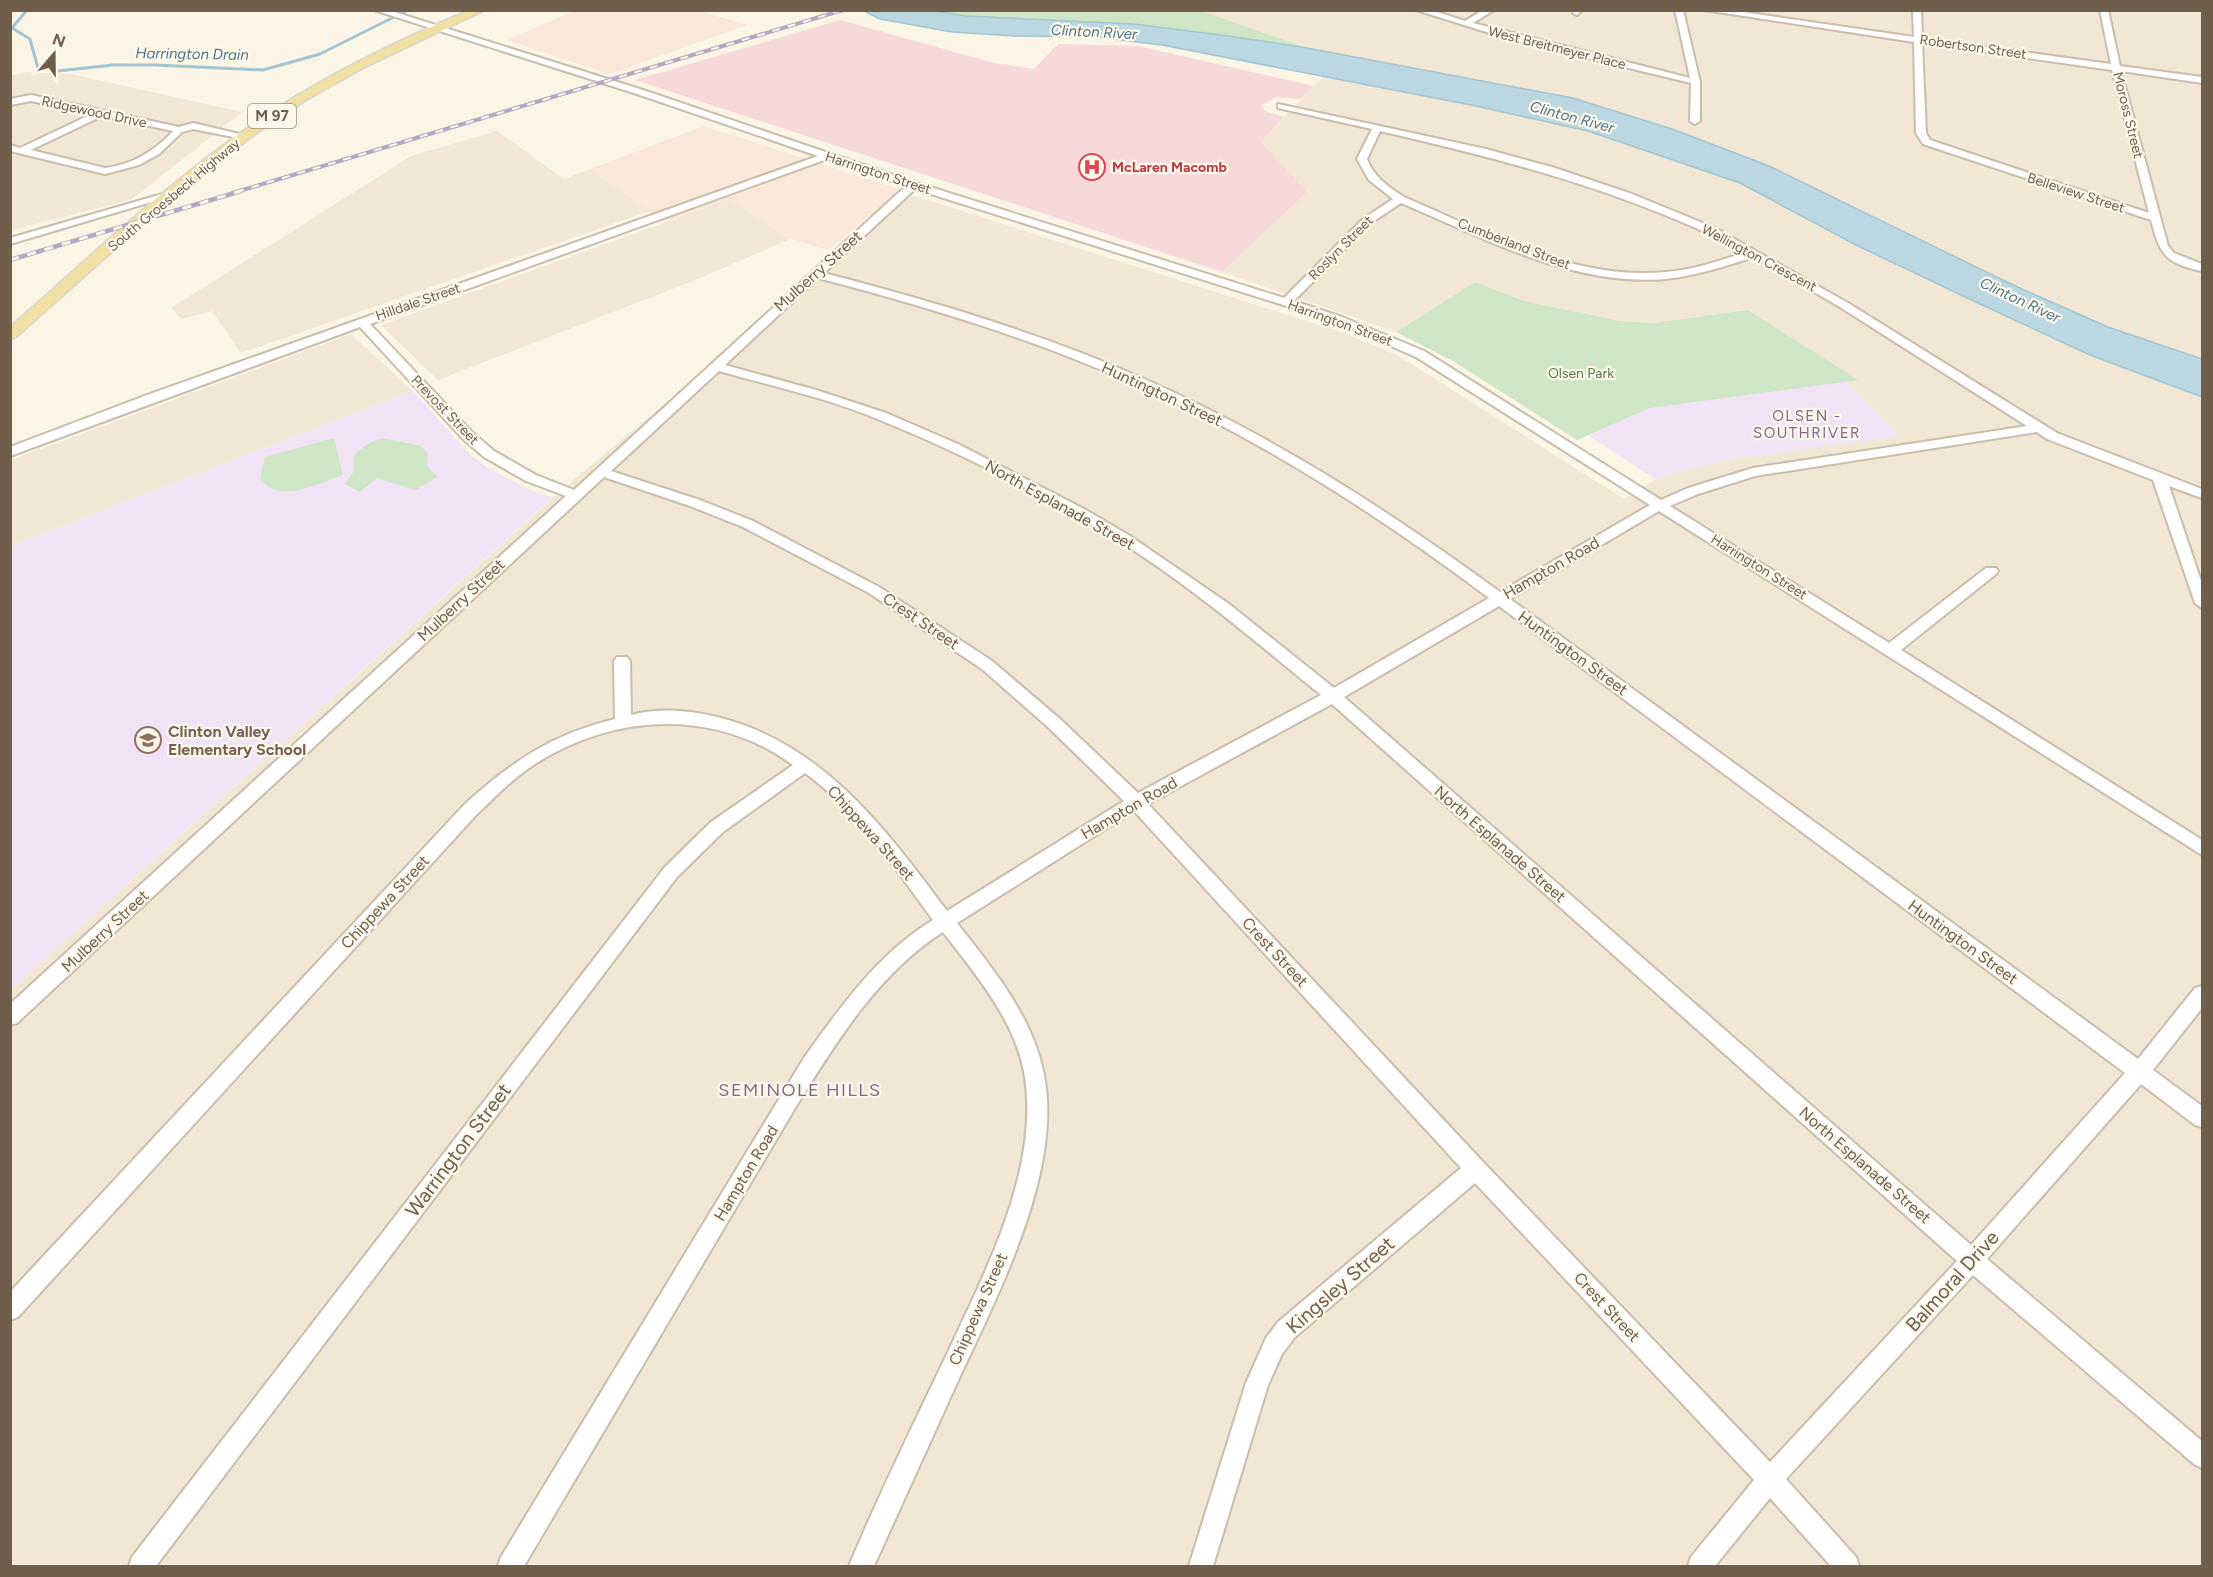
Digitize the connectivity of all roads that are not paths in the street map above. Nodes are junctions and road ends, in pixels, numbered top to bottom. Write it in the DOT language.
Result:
graph roads {
  1 [pos="480,10"];
  2 [pos="1420,10"];
  3 [pos="1490,10"];
  4 [pos="1679,10"];
  5 [pos="1708,10"];
  6 [pos="1731,10"];
  7 [pos="1917,10"];
  8 [pos="2104,10"];
  9 [pos="380,11"];
  10 [pos="1744,13"];
  11 [pos="1465,24"];
  12 [pos="438,28"];
  13 [pos="1917,39"];
  14 [pos="2116,68"];
  15 [pos="2202,80"];
  16 [pos="1696,82"];
  17 [pos="10,102"];
  18 [pos="1281,106"];
  19 [pos="99,114"];
  20 [pos="1695,121"];
  21 [pos="1377,128"];
  22 [pos="179,130"];
  23 [pos="243,136"];
  24 [pos="232,145"];
  25 [pos="16,150"];
  26 [pos="827,156"];
  27 [pos="913,185"];
  28 [pos="170,195"];
  29 [pos="1400,199"];
  30 [pos="2155,218"];
  31 [pos="10,242"];
  32 [pos="1755,253"];
  33 [pos="2202,268"];
  34 [pos="814,274"];
  35 [pos="1286,303"];
  36 [pos="362,322"];
  37 [pos="10,335"];
  38 [pos="714,366"];
  39 [pos="2039,428"];
  40 [pos="10,452"];
  41 [pos="602,472"];
  42 [pos="2160,480"];
  43 [pos="2202,494"];
  44 [pos="574,495"];
  45 [pos="1660,505"];
  46 [pos="1991,571"];
  47 [pos="1498,598"];
  48 [pos="2202,603"];
  49 [pos="1891,650"];
  50 [pos="622,661"];
  51 [pos="1333,696"];
  52 [pos="623,721"];
  53 [pos="805,765"];
  54 [pos="1136,802"];
  55 [pos="2202,848"];
  56 [pos="944,920"];
  57 [pos="2202,994"];
  58 [pos="10,1017"];
  59 [pos="2139,1072"];
  60 [pos="2202,1118"];
  61 [pos="1476,1169"];
  62 [pos="1972,1260"];
  63 [pos="10,1309"];
  64 [pos="2202,1456"];
  65 [pos="1770,1479"];
  66 [pos="141,1566"];
  67 [pos="510,1566"];
  68 [pos="861,1566"];
  69 [pos="1201,1566"];
  70 [pos="1700,1566"];
  71 [pos="1847,1566"];
  1 -- 12 [label="main road, South Groesbeck Highway / M 97"];
  2 -- 11 [label="street, West Breitmeyer Place"];
  3 -- 11 [label="street"];
  4 -- 16 [label="street"];
  5 -- 10 [label="street, Robertson Street"];
  6 -- 10 [label="street, Robertson Street"];
  7 -- 13 [label="street"];
  8 -- 14 [label="street, Moross Street"];
  9 -- 12 [label="street, Harrington Street"];
  10 -- 13 [label="street, Robertson Street"];
  11 -- 16 [label="street, West Breitmeyer Place"];
  12 -- 23 [label="main road, South Groesbeck Highway / M 97"];
  12 -- 26 [label="street, Harrington Street"];
  13 -- 14 [label="street, Robertson Street"];
  13 -- 30 [label="street, Belleview Street"];
  14 -- 15 [label="street, Robertson Street"];
  14 -- 30 [label="street, Moross Street"];
  16 -- 20 [label="street"];
  17 -- 19 [label="street, Ridgewood Drive"];
  18 -- 21 [label="street, Wellington Crescent"];
  19 -- 22 [label="street, Ridgewood Drive"];
  19 -- 25 [label="street"];
  21 -- 29 [label="street, Cumberland Street"];
  21 -- 32 [label="street, Wellington Crescent"];
  22 -- 23 [label="street, Ridgewood Drive"];
  22 -- 24 [label="street, Ridgewood Drive"];
  22 -- 25 [label="street"];
  23 -- 24 [label="main road, South Groesbeck Highway / M 97"];
  24 -- 28 [label="main road, South Groesbeck Highway / M 97"];
  26 -- 27 [label="street, Harrington Street"];
  26 -- 36 [label="street, Hilldale Street"];
  27 -- 34 [label="street, Mulberry Street"];
  27 -- 35 [label="street, Harrington Street"];
  28 -- 31 [label="street"];
  28 -- 37 [label="main road, South Groesbeck Highway / M 97"];
  29 -- 32 [label="street, Cumberland Street"];
  29 -- 35 [label="street, Roslyn Street"];
  30 -- 33 [label="street"];
  32 -- 39 [label="street, Wellington Crescent"];
  34 -- 38 [label="street, Mulberry Street"];
  34 -- 47 [label="street, Huntington Street"];
  35 -- 45 [label="street, Harrington Street"];
  36 -- 40 [label="street, Hilldale Street"];
  36 -- 44 [label="street, Prevost Street"];
  38 -- 41 [label="street, Mulberry Street"];
  38 -- 51 [label="street, North Esplanade Street"];
  39 -- 42 [label="street, Wellington Crescent"];
  39 -- 45 [label="street, Hampton Road"];
  41 -- 44 [label="street, Mulberry Street"];
  41 -- 54 [label="street, Crest Street"];
  42 -- 43 [label="street, Wellington Crescent"];
  42 -- 48 [label="street"];
  44 -- 58 [label="street, Mulberry Street"];
  45 -- 47 [label="street, Hampton Road"];
  45 -- 49 [label="street, Harrington Street"];
  46 -- 49 [label="street"];
  47 -- 51 [label="street, Hampton Road"];
  47 -- 59 [label="street, Huntington Street"];
  49 -- 55 [label="street, Harrington Street"];
  50 -- 52 [label="street"];
  51 -- 54 [label="street, Hampton Road"];
  51 -- 62 [label="street, North Esplanade Street"];
  52 -- 53 [label="street, Chippewa Street"];
  52 -- 63 [label="street, Chippewa Street"];
  53 -- 56 [label="street, Chippewa Street"];
  53 -- 66 [label="street, Warrington Street"];
  54 -- 56 [label="street, Hampton Road"];
  54 -- 61 [label="street, Crest Street"];
  56 -- 67 [label="street, Hampton Road"];
  56 -- 68 [label="street, Chippewa Street"];
  57 -- 59 [label="street, Balmoral Drive"];
  59 -- 60 [label="street, Huntington Street"];
  59 -- 62 [label="street, Balmoral Drive"];
  61 -- 65 [label="street, Crest Street"];
  61 -- 69 [label="street, Kingsley Street"];
  62 -- 64 [label="street, North Esplanade Street"];
  62 -- 65 [label="street, Balmoral Drive"];
  65 -- 70 [label="street, Balmoral Drive"];
  65 -- 71 [label="street, Crest Street"];
}
